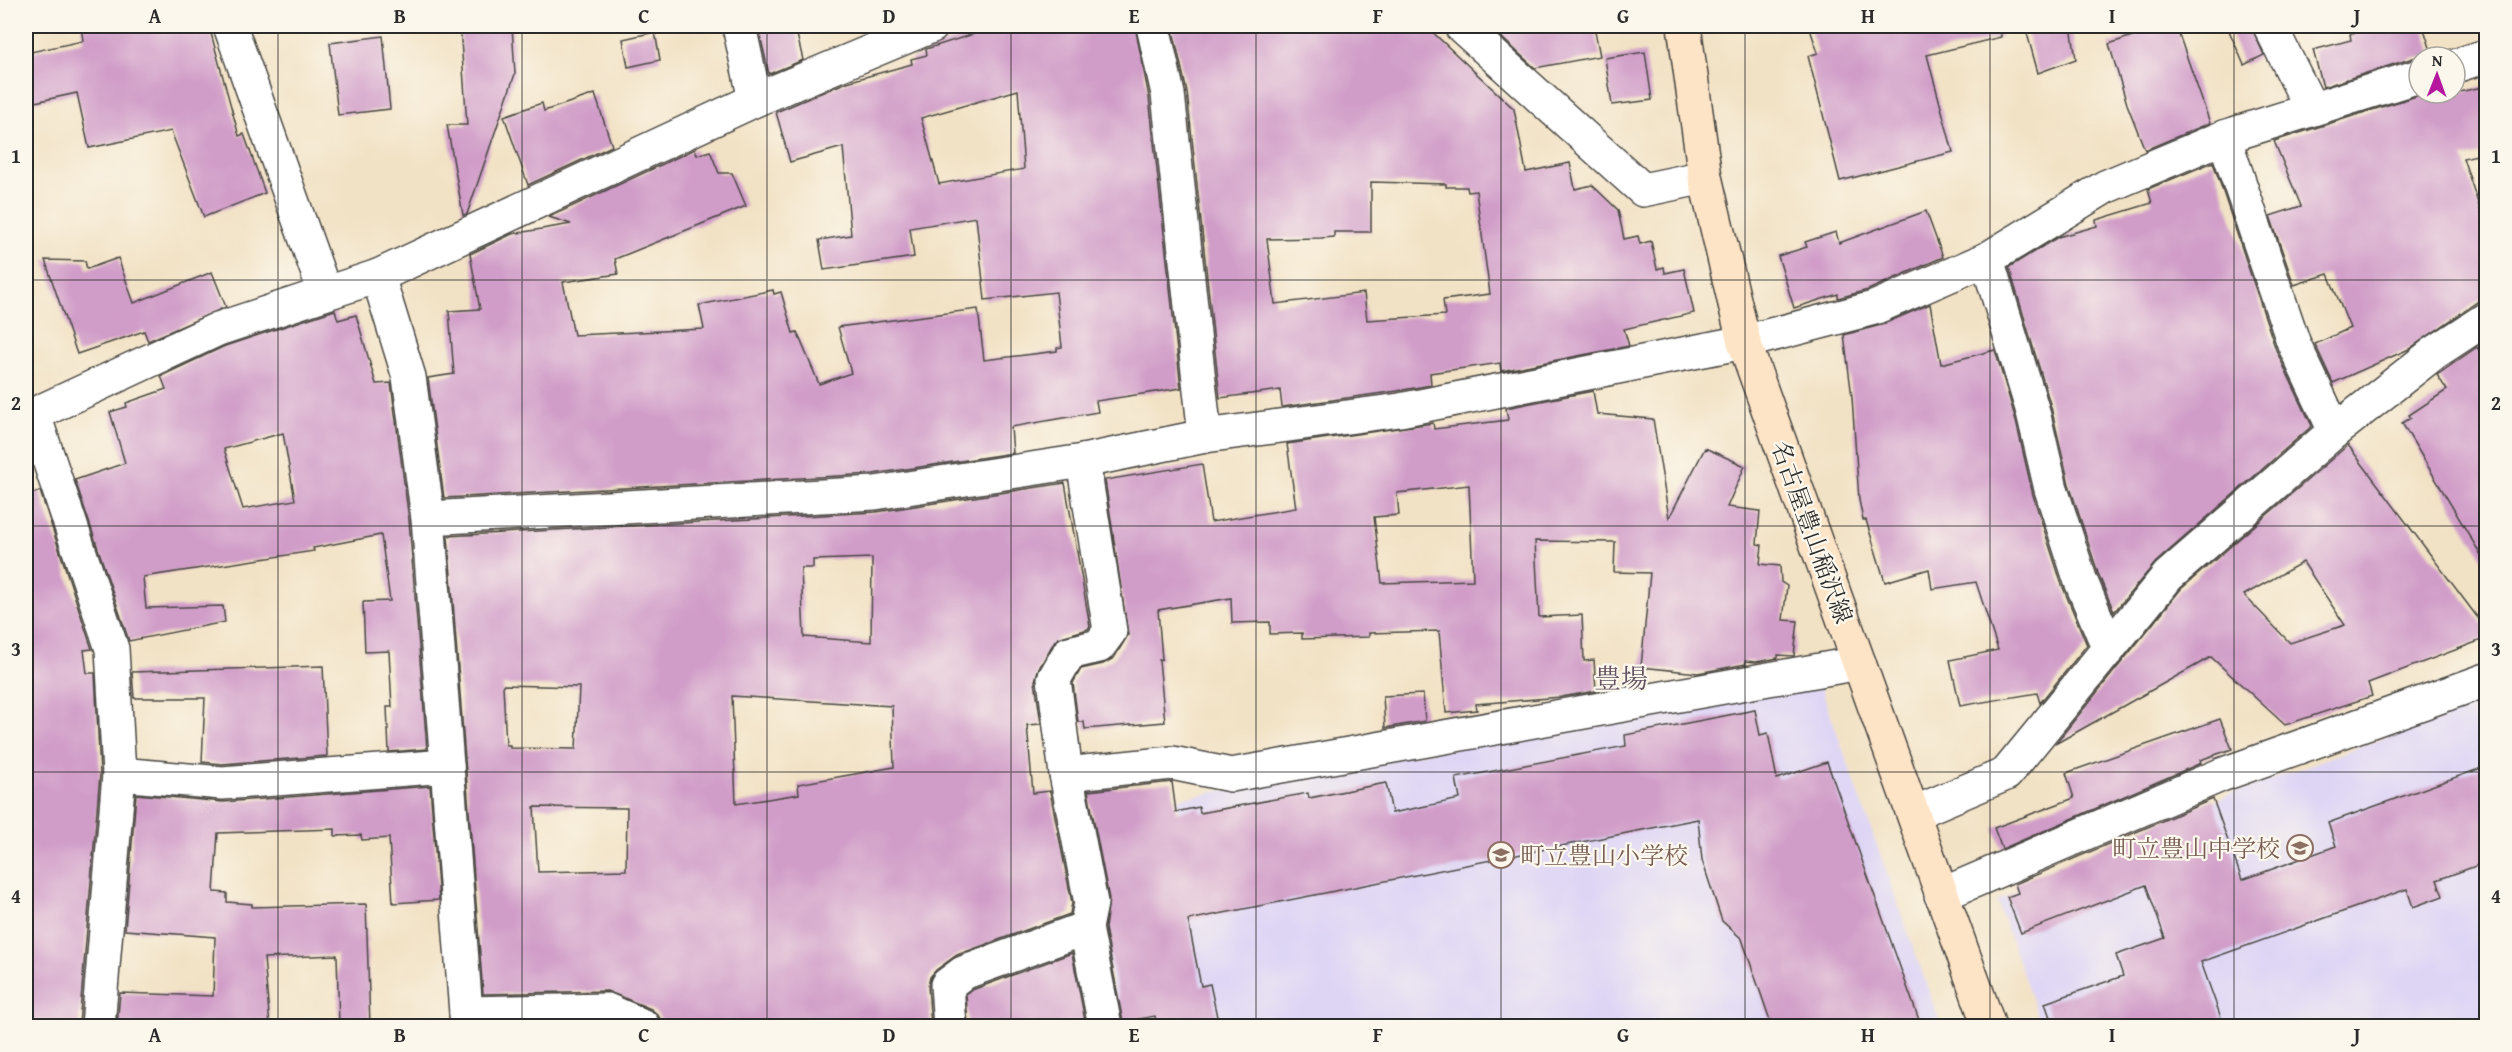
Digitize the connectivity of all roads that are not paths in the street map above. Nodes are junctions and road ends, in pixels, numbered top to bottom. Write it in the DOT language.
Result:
graph roads {
  1 [pos="230,26"];
  2 [pos="739,26"];
  3 [pos="932,26"];
  4 [pos="1153,26"];
  5 [pos="1461,26"];
  6 [pos="1684,26"];
  7 [pos="2270,26"];
  8 [pos="2487,56"];
  9 [pos="2467,62"];
  10 [pos="2407,80"];
  11 [pos="755,100"];
  12 [pos="2311,108"];
  13 [pos="2224,137"];
  14 [pos="1705,177"];
  15 [pos="1987,259"];
  16 [pos="378,276"];
  17 [pos="325,293"];
  18 [pos="2487,319"];
  19 [pos="1744,342"];
  20 [pos="30,416"];
  21 [pos="2335,431"];
  22 [pos="1205,435"];
  23 [pos="1083,460"];
  24 [pos="428,518"];
  25 [pos="2109,649"];
  26 [pos="1859,663"];
  27 [pos="2487,680"];
  28 [pos="447,766"];
  29 [pos="119,774"];
  30 [pos="1066,774"];
  31 [pos="1914,813"];
  32 [pos="1941,896"];
  33 [pos="1086,928"];
  34 [pos="467,1020"];
  35 [pos="98,1026"];
  36 [pos="643,1026"];
  37 [pos="950,1026"];
  38 [pos="1105,1026"];
  39 [pos="1989,1026"];
  1 -- 17 [label="street"];
  2 -- 11 [label="street"];
  3 -- 11 [label="street"];
  4 -- 22 [label="street"];
  5 -- 14 [label="street"];
  6 -- 14 [label="main road, 名古屋豊山稲沢線"];
  7 -- 12 [label="street"];
  8 -- 9 [label="street"];
  10 -- 12 [label="street"];
  11 -- 16 [label="street"];
  12 -- 13 [label="street"];
  13 -- 15 [label="street"];
  13 -- 21 [label="street"];
  14 -- 19 [label="main road, 名古屋豊山稲沢線"];
  15 -- 19 [label="street"];
  15 -- 25 [label="street"];
  16 -- 17 [label="street"];
  16 -- 24 [label="street"];
  17 -- 20 [label="street"];
  18 -- 21 [label="street"];
  19 -- 22 [label="street"];
  19 -- 26 [label="main road, 名古屋豊山稲沢線"];
  20 -- 29 [label="street"];
  21 -- 25 [label="street"];
  22 -- 23 [label="street"];
  23 -- 24 [label="street"];
  23 -- 30 [label="street"];
  24 -- 28 [label="street"];
  25 -- 31 [label="street"];
  26 -- 30 [label="street"];
  26 -- 31 [label="main road, 名古屋豊山稲沢線"];
  27 -- 32 [label="street"];
  28 -- 29 [label="street"];
  28 -- 34 [label="street"];
  29 -- 35 [label="street"];
  30 -- 33 [label="street"];
  31 -- 32 [label="main road, 名古屋豊山稲沢線"];
  32 -- 39 [label="main road, 名古屋豊山稲沢線"];
  33 -- 37 [label="street"];
  33 -- 38 [label="street"];
  34 -- 36 [label="street"];
}
